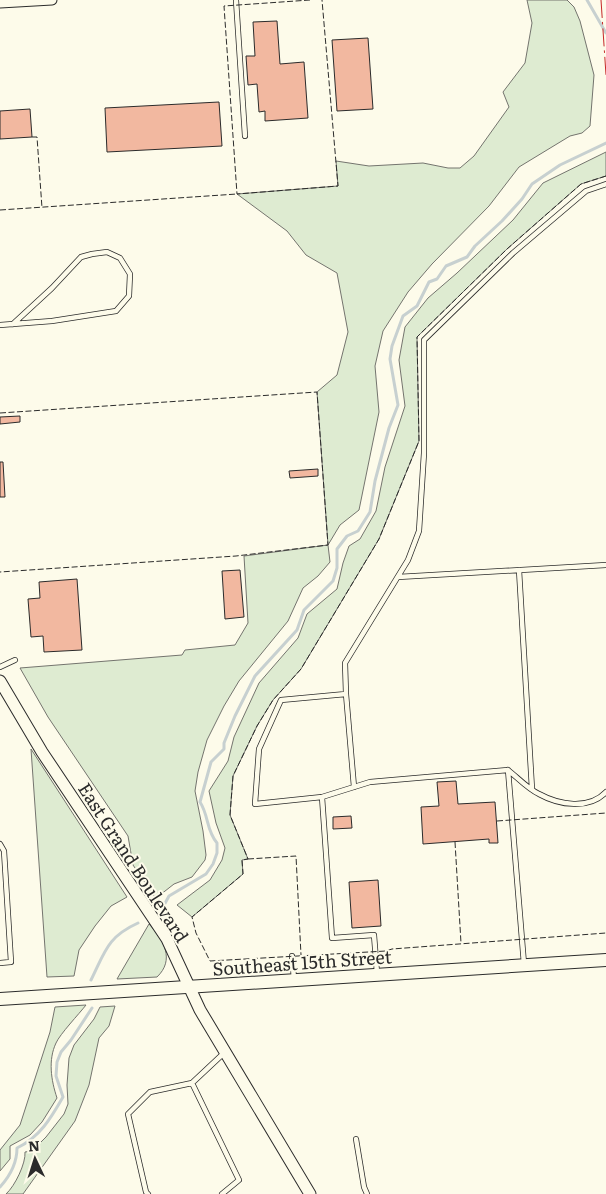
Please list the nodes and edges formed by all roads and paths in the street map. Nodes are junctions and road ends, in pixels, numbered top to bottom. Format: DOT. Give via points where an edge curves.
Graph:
graph roads {
  1 [pos="52,0"];
  2 [pos="236,0"];
  3 [pos="0,3"];
  4 [pos="245,136"];
  5 [pos="606,184"];
  6 [pos="13,324"];
  7 [pos="0,325"];
  8 [pos="606,565"];
  9 [pos="519,570"];
  10 [pos="398,577"];
  11 [pos="15,660"];
  12 [pos="0,667"];
  13 [pos="0,681"];
  14 [pos="346,694"];
  15 [pos="508,770"];
  16 [pos="354,787"];
  17 [pos="532,789"];
  18 [pos="606,792"];
  19 [pos="322,797"];
  20 [pos="0,844"];
  21 [pos="292,956"];
  22 [pos="606,960"];
  23 [pos="0,963"];
  24 [pos="524,965"];
  25 [pos="378,974"];
  26 [pos="294,980"];
  27 [pos="189,987"];
  28 [pos="0,999"];
  29 [pos="226,1052"];
  30 [pos="192,1083"];
  31 [pos="356,1139"];
  32 [pos="148,1194"];
  33 [pos="222,1194"];
  34 [pos="310,1194"];
  35 [pos="367,1194"];
  1 -- 3 [label="street"];
  2 -- 4 [label="lane"];
  5 -- 10 [label="lane" via="586,191 513,253 424,340 420,531"];
  6 -- 6 [label="lane" via="81,257 108,252 120,258 130,274 129,296 116,311"];
  6 -- 7 [label="lane"];
  8 -- 9 [label="lane"];
  9 -- 10 [label="lane"];
  9 -- 17 [label="lane"];
  10 -- 14 [label="lane" via="345,663"];
  11 -- 12 [label="lane"];
  13 -- 27 [label="street, East Grand Boulevard" via="42,752 167,939"];
  14 -- 16 [label="lane"];
  14 -- 19 [label="lane" via="281,700 259,749 256,804"];
  15 -- 16 [label="lane" via="370,782"];
  15 -- 17 [label="lane"];
  15 -- 24 [label="lane"];
  16 -- 19 [label="lane"];
  17 -- 18 [label="lane" via="562,803 586,804"];
  19 -- 25 [label="lane" via="332,938 374,935"];
  20 -- 23 [label="lane" via="4,852 11,962"];
  21 -- 26 [label="lane"];
  22 -- 24 [label="main road, Southeast 15th Street"];
  24 -- 25 [label="main road, Southeast 15th Street"];
  25 -- 26 [label="main road, Southeast 15th Street"];
  26 -- 27 [label="main road, Southeast 15th Street"];
  27 -- 28 [label="main road, Southeast 15th Street"];
  27 -- 29 [label="street, East Grand Boulevard"];
  29 -- 30 [label="lane"];
  29 -- 34 [label="street, East Grand Boulevard"];
  30 -- 32 [label="lane" via="150,1092 128,1114"];
  30 -- 33 [label="lane" via="239,1180"];
  31 -- 35 [label="lane"];
}
